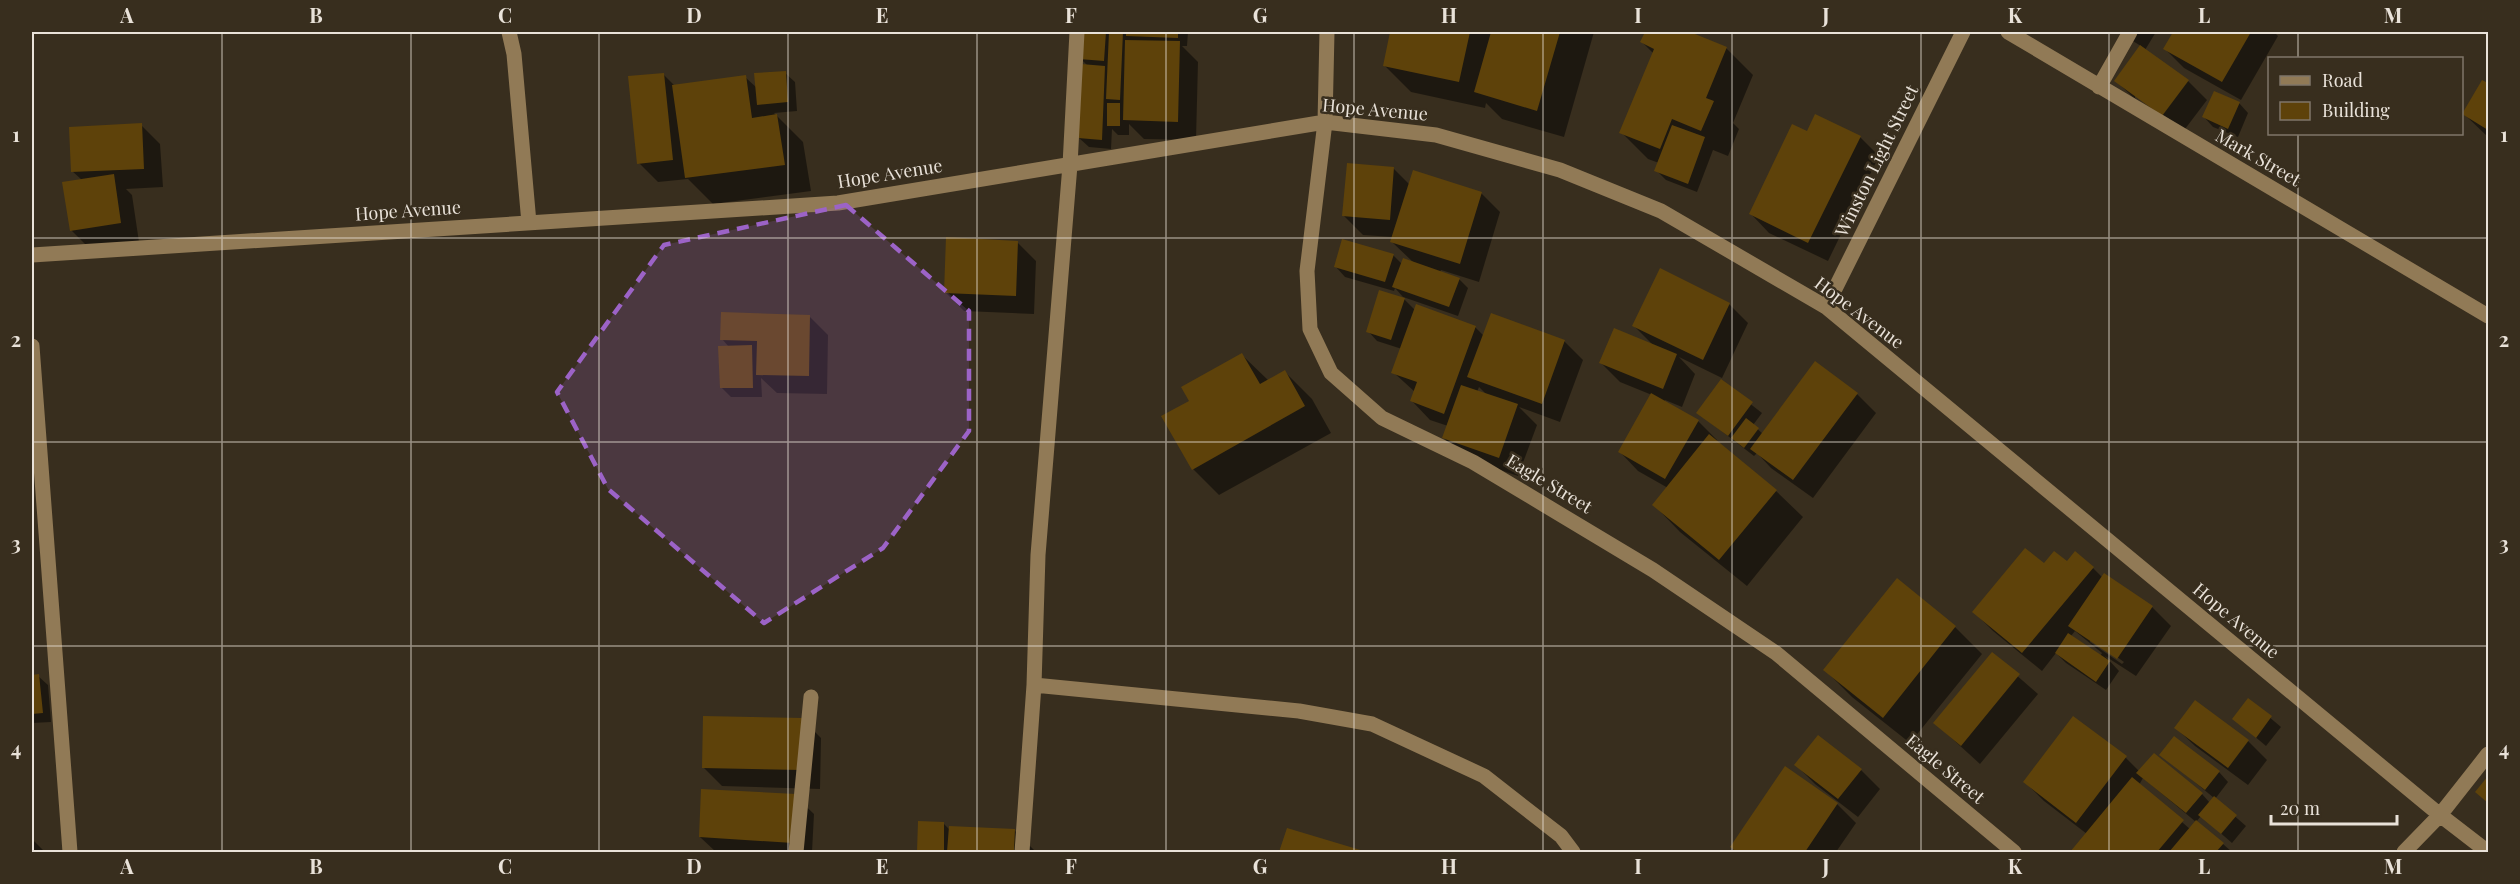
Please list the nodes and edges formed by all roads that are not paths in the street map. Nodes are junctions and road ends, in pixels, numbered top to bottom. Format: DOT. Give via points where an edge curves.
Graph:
graph roads {
  1 [pos="509,32"];
  2 [pos="1077,32"];
  3 [pos="1327,32"];
  4 [pos="1963,32"];
  5 [pos="2008,32"];
  6 [pos="2130,32"];
  7 [pos="2099,87"];
  8 [pos="1325,122"];
  9 [pos="1070,165"];
  10 [pos="529,223"];
  11 [pos="32,255"];
  12 [pos="1826,307"];
  13 [pos="2488,316"];
  14 [pos="32,346"];
  15 [pos="1034,686"];
  16 [pos="811,697"];
  17 [pos="2488,754"];
  18 [pos="2440,815"];
  19 [pos="70,852"];
  20 [pos="796,852"];
  21 [pos="1022,852"];
  22 [pos="1573,852"];
  23 [pos="2014,852"];
  24 [pos="2404,852"];
  25 [pos="2488,852"];
  1 -- 10 [label="street"];
  2 -- 9 [label="street"];
  3 -- 8 [label="street, Eagle Street"];
  4 -- 12 [label="street, Winston Light Street"];
  5 -- 7 [label="street, Mark Street"];
  6 -- 7 [label="street"];
  7 -- 13 [label="street, Mark Street"];
  8 -- 9 [label="street, Hope Avenue"];
  8 -- 12 [label="street, Hope Avenue" via="1436,135 1560,170 1661,211"];
  8 -- 23 [label="street, Eagle Street" via="1307,271 1311,329 1331,373 1382,418 1483,468 1653,570 1776,653"];
  9 -- 10 [label="street, Hope Avenue" via="838,203"];
  9 -- 15 [label="street" via="1038,555"];
  10 -- 11 [label="street, Hope Avenue"];
  12 -- 18 [label="street, Hope Avenue"];
  14 -- 19 [label="street"];
  15 -- 21 [label="street"];
  15 -- 22 [label="street" via="1299,711 1372,723 1484,776 1561,836"];
  16 -- 20 [label="street"];
  17 -- 18 [label="street"];
  18 -- 24 [label="street"];
  18 -- 25 [label="street, Hope Avenue"];
}
